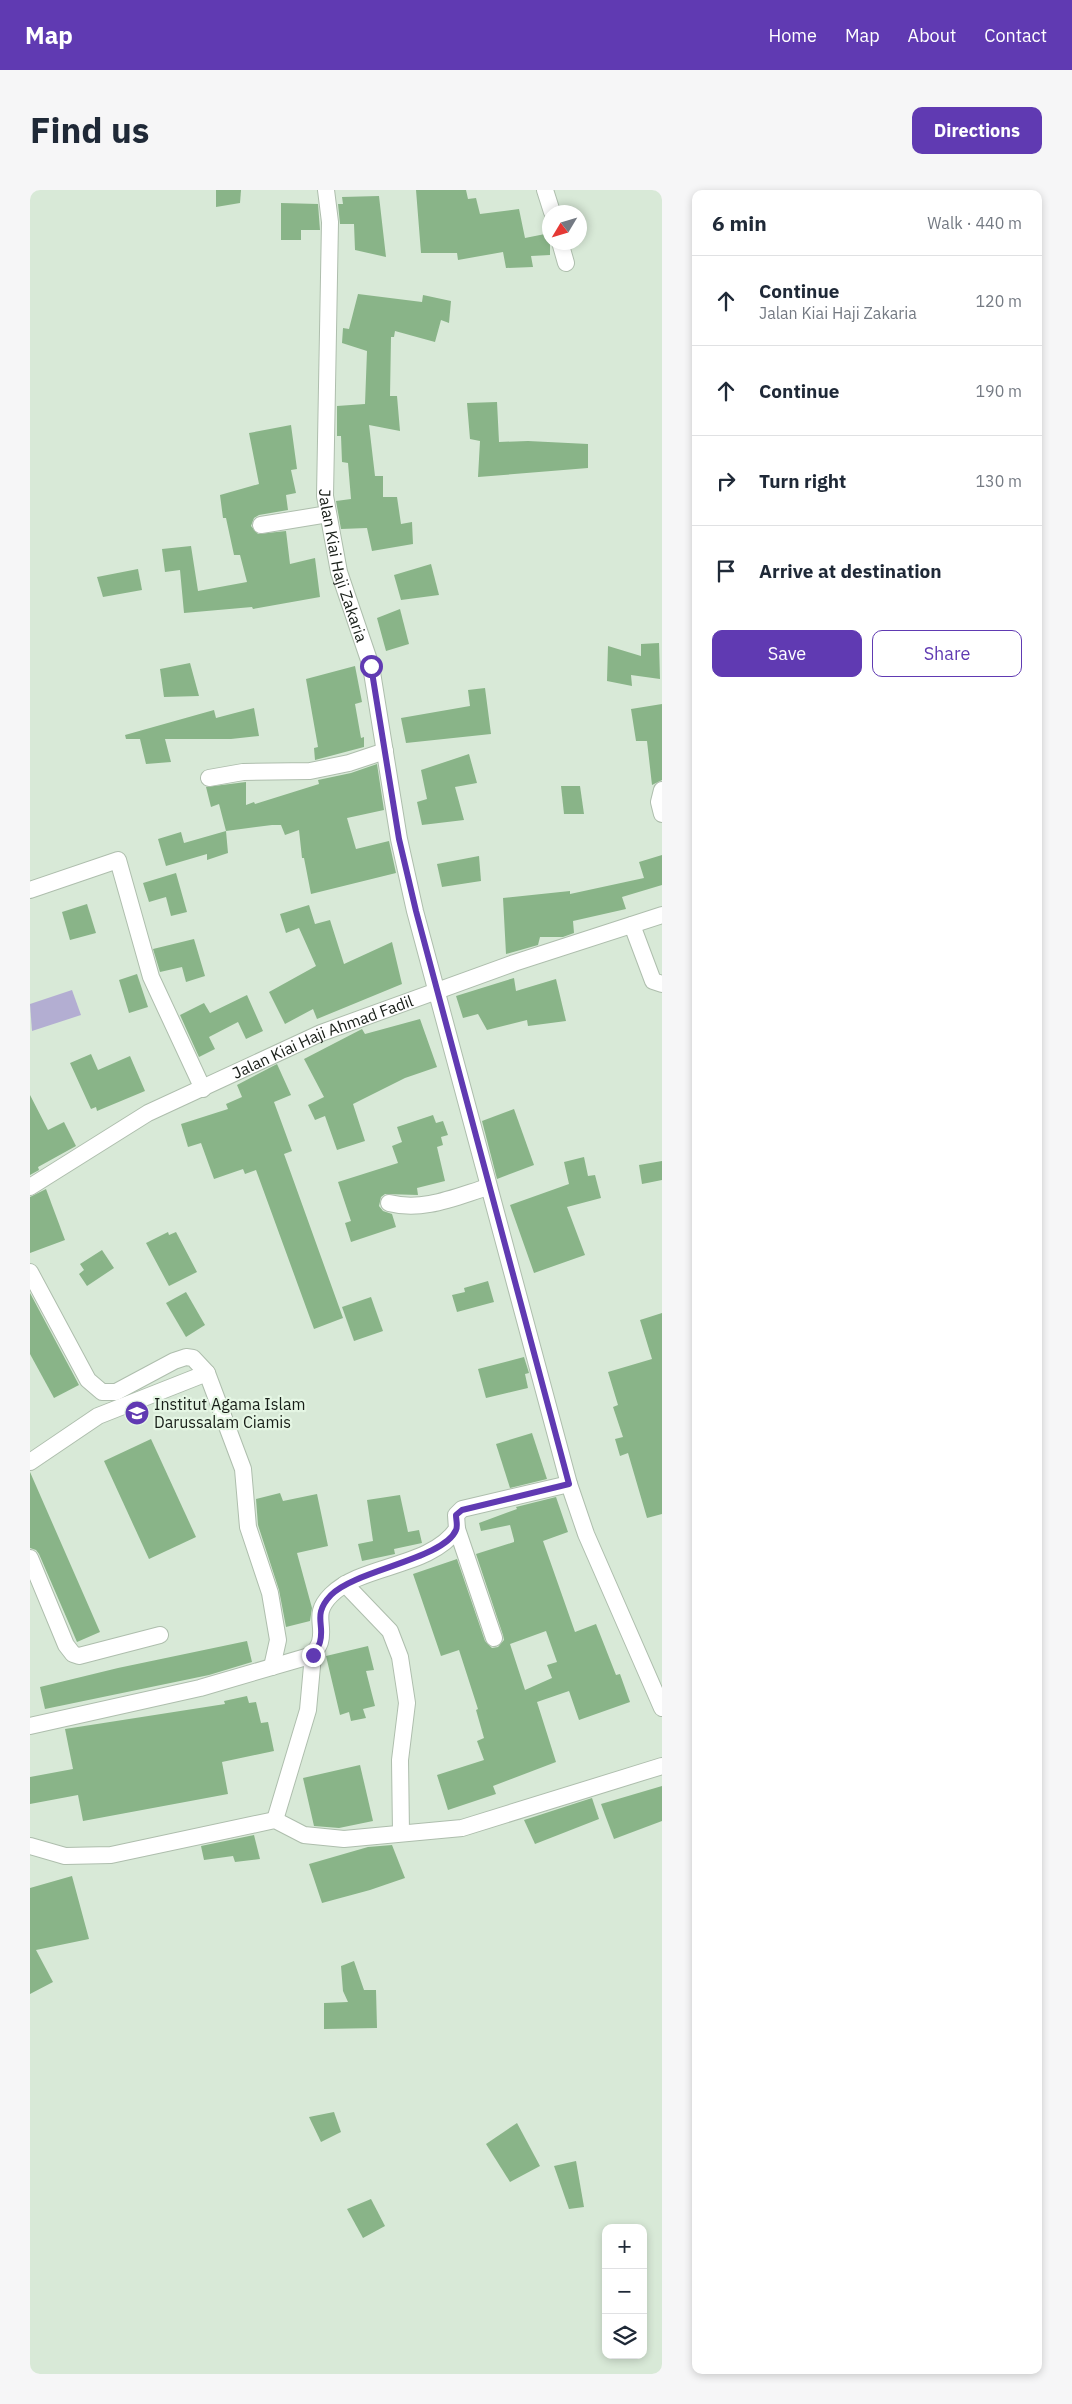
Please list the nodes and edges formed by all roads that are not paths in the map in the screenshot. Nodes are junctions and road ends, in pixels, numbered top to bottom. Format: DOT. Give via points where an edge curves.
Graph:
graph roads {
  1 [pos="326,190"];
  2 [pos="545,190"];
  3 [pos="550,205"];
  4 [pos="562,250"];
  5 [pos="566,262"];
  6 [pos="328,514"];
  7 [pos="261,525"];
  8 [pos="385,751"];
  9 [pos="209,778"];
  10 [pos="662,790"];
  11 [pos="662,814"];
  12 [pos="30,890"];
  13 [pos="662,915"];
  14 [pos="632,925"];
  15 [pos="662,984"];
  16 [pos="437,991"];
  17 [pos="203,1088"];
  18 [pos="30,1187"];
  19 [pos="488,1187"];
  20 [pos="389,1203"];
  21 [pos="30,1272"];
  22 [pos="206,1373"];
  23 [pos="30,1462"];
  24 [pos="569,1484"];
  25 [pos="457,1529"];
  26 [pos="30,1558"];
  27 [pos="349,1588"];
  28 [pos="160,1635"];
  29 [pos="494,1638"];
  30 [pos="313,1655"];
  31 [pos="272,1667"];
  32 [pos="662,1708"];
  33 [pos="30,1726"];
  34 [pos="662,1766"];
  35 [pos="275,1820"];
  36 [pos="401,1832"];
  37 [pos="30,1846"];
  1 -- 6 [label="street, Jalan Kiai Haji Zakaria" via="330,222 324,496"];
  2 -- 3 [label="street"];
  4 -- 5 [label="street"];
  6 -- 7 [label="street"];
  6 -- 8 [label="street, Jalan Kiai Haji Zakaria" via="339,572 371,666"];
  8 -- 9 [label="street" via="310,771 243,772"];
  8 -- 16 [label="street, Jalan Kiai Haji Zakaria" via="399,839"];
  10 -- 11 [label="street" via="659,802"];
  12 -- 17 [label="street" via="118,860 151,977"];
  13 -- 14 [label="street, Jalan Kiai Haji Ahmad Fadil"];
  14 -- 15 [label="street" via="653,981"];
  14 -- 16 [label="street, Jalan Kiai Haji Ahmad Fadil"];
  16 -- 17 [label="street, Jalan Kiai Haji Ahmad Fadil" via="329,1030"];
  16 -- 19 [label="street, Jalan Kiai Haji Zakaria"];
  17 -- 18 [label="street, Jalan Kiai Haji Ahmad Fadil" via="148,1114"];
  19 -- 20 [label="street" via="424,1206 403,1207"];
  19 -- 24 [label="street, Jalan Kiai Haji Zakaria"];
  21 -- 22 [label="street" via="95,1388 102,1392 116,1392 186,1357 193,1358"];
  22 -- 23 [label="street" via="98,1416"];
  22 -- 31 [label="street" via="245,1478 248,1527 270,1593 278,1640"];
  24 -- 25 [label="street" via="462,1510 456,1515"];
  24 -- 32 [label="street, Jalan Kiai Haji Zakaria" via="586,1534"];
  25 -- 27 [label="street" via="435,1549"];
  25 -- 29 [label="street"];
  26 -- 28 [label="street" via="66,1646 73,1654 79,1656"];
  27 -- 30 [label="street" via="331,1595 324,1605 318,1618 320,1641"];
  27 -- 36 [label="street" via="390,1632 400,1657 407,1703 400,1760"];
  30 -- 31 [label="street"];
  30 -- 35 [label="street" via="308,1710"];
  31 -- 33 [label="street" via="200,1688"];
  34 -- 36 [label="street" via="462,1828"];
  35 -- 36 [label="street" via="304,1835 344,1839"];
  35 -- 37 [label="street" via="111,1855 66,1856"];
}
